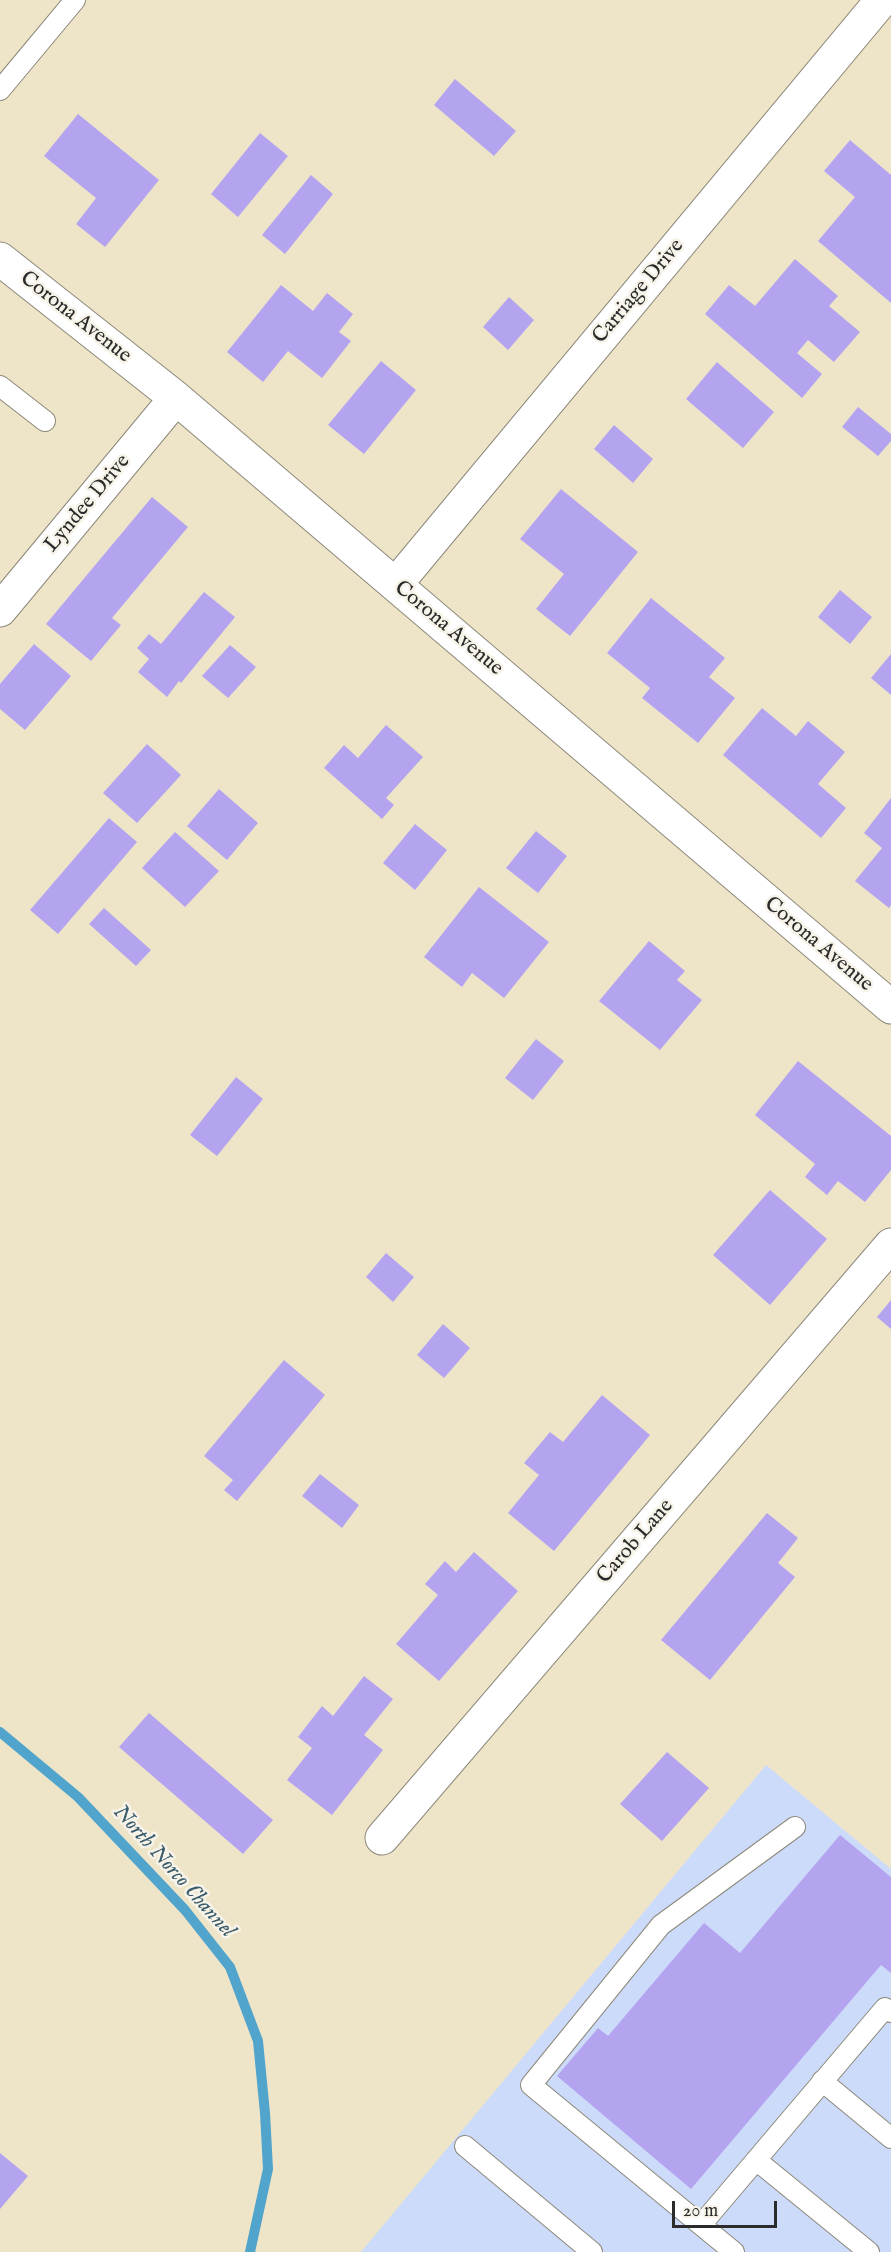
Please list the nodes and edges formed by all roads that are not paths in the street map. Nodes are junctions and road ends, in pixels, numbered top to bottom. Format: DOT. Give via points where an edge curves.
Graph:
graph roads {
  1 [pos="75,0"];
  2 [pos="882,0"];
  3 [pos="0,90"];
  4 [pos="0,259"];
  5 [pos="0,386"];
  6 [pos="176,398"];
  7 [pos="45,421"];
  8 [pos="396,584"];
  9 [pos="0,610"];
  10 [pos="891,1007"];
  11 [pos="891,1245"];
  12 [pos="795,1827"];
  13 [pos="382,1838"];
  14 [pos="891,2012"];
  15 [pos="822,2081"];
  16 [pos="891,2138"];
  17 [pos="465,2146"];
  18 [pos="756,2160"];
  19 [pos="701,2225"];
  20 [pos="592,2252"];
  21 [pos="734,2252"];
  22 [pos="869,2252"];
  1 -- 3 [label="lane"];
  2 -- 8 [label="street, Carriage Drive"];
  4 -- 6 [label="street, Corona Avenue"];
  5 -- 7 [label="lane"];
  6 -- 8 [label="street, Corona Avenue"];
  6 -- 9 [label="street, Lyndee Drive"];
  8 -- 10 [label="street, Corona Avenue"];
  11 -- 13 [label="street, Carob Lane"];
  12 -- 19 [label="lane" via="661,1925 531,2085"];
  14 -- 15 [label="lane" via="885,2008"];
  15 -- 16 [label="lane"];
  15 -- 18 [label="lane"];
  17 -- 20 [label="lane"];
  18 -- 19 [label="lane"];
  18 -- 22 [label="lane"];
  19 -- 21 [label="lane"];
}
